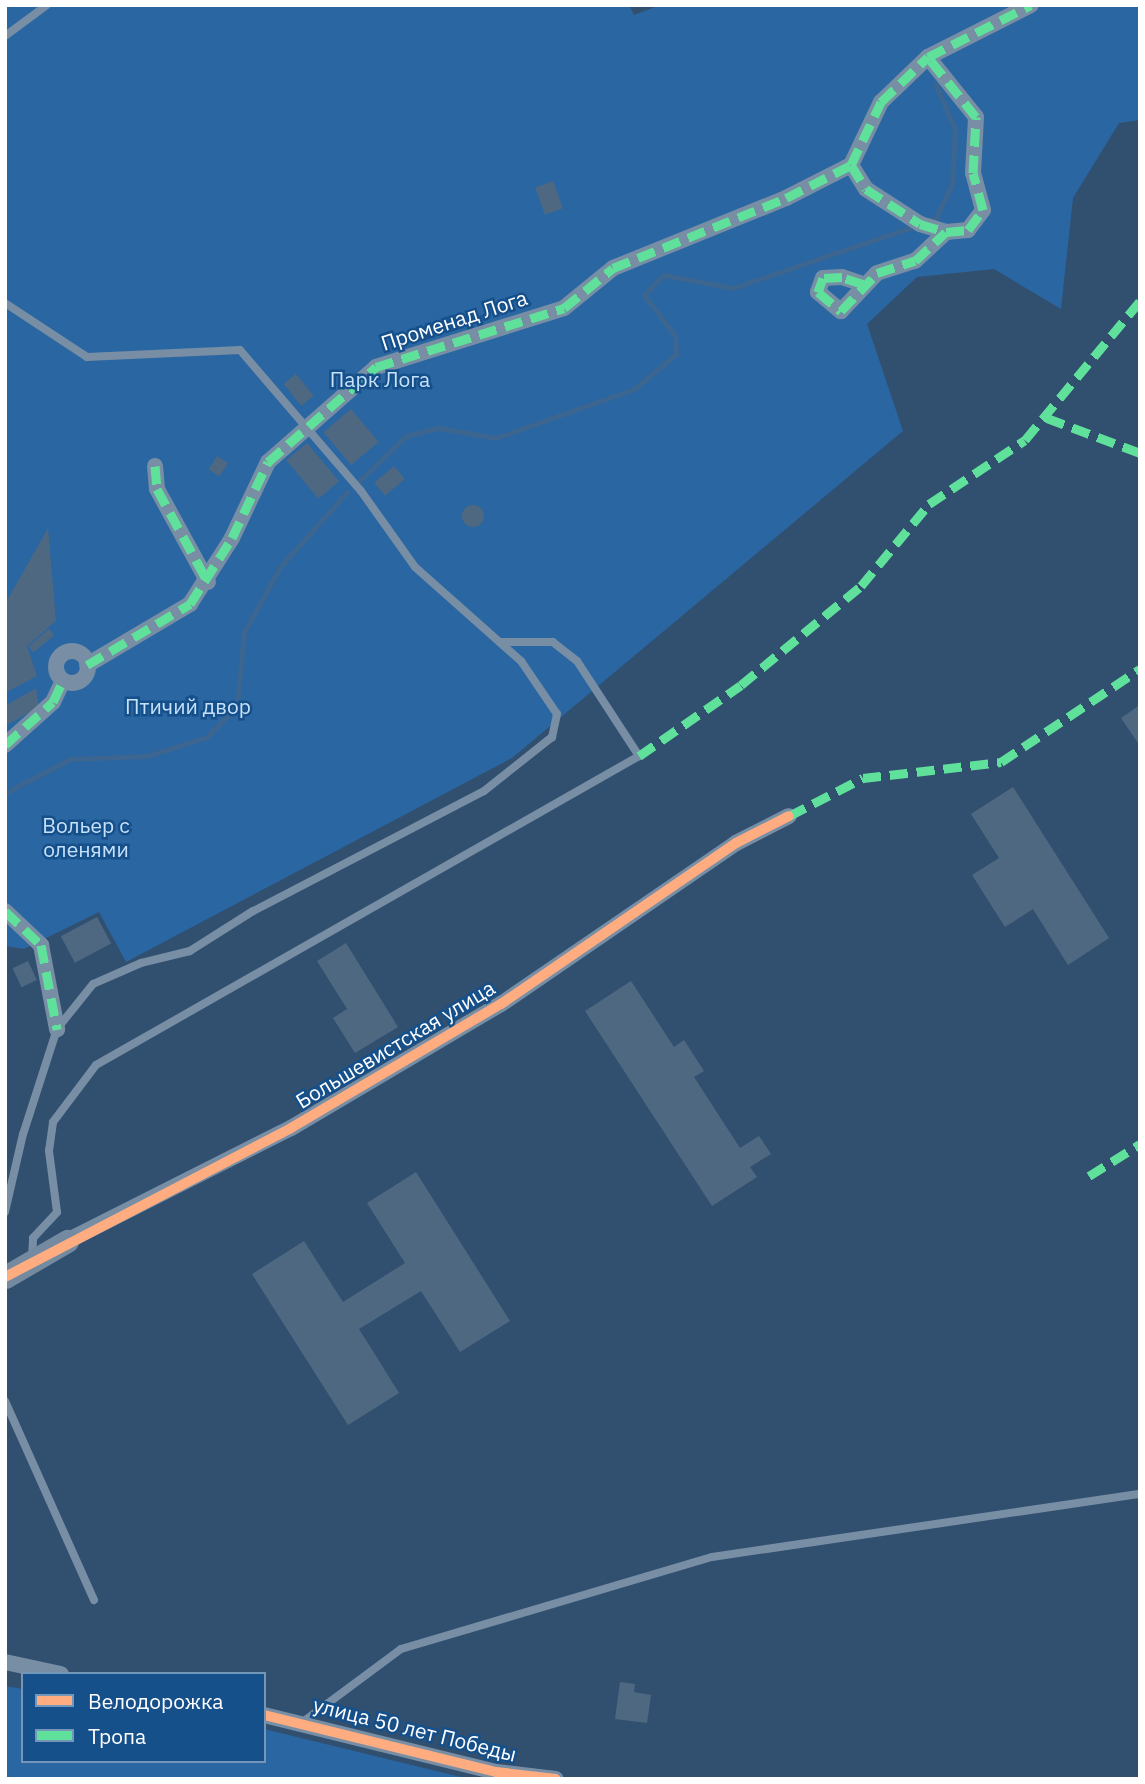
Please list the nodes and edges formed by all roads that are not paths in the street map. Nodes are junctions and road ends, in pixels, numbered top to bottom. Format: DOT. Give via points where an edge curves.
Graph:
graph roads {
  1 [pos="47,5"];
  2 [pos="1031,5"];
  3 [pos="5,36"];
  4 [pos="928,57"];
  5 [pos="850,165"];
  6 [pos="946,232"];
  7 [pos="863,284"];
  8 [pos="5,303"];
  9 [pos="302,428"];
  10 [pos="155,466"];
  11 [pos="208,582"];
  12 [pos="500,642"];
  13 [pos="87,666"];
  14 [pos="63,681"];
  15 [pos="5,745"];
  16 [pos="789,816"];
  17 [pos="5,911"];
  18 [pos="57,1029"];
  19 [pos="5,1212"];
  20 [pos="67,1241"];
  21 [pos="32,1262"];
  22 [pos="6,1271"];
  23 [pos="5,1401"];
  24 [pos="1140,1494"];
  25 [pos="94,1600"];
  26 [pos="5,1662"];
  27 [pos="52,1672"];
  28 [pos="266,1715"];
  29 [pos="304,1721"];
  30 [pos="496,1772"];
  31 [pos="513,1779"];
  32 [pos="556,1779"];
  1 -- 3 [label="lane"];
  2 -- 4 [label="street"];
  4 -- 5 [label="street" via="881,102"];
  4 -- 6 [label="street" via="976,117 974,173 983,210 968,230"];
  5 -- 6 [label="street" via="866,189 920,224"];
  5 -- 9 [label="street, Променад Лога" via="786,198 613,268 564,308 376,367"];
  6 -- 7 [label="street" via="915,261 877,272"];
  8 -- 9 [label="lane" via="87,357 240,351"];
  9 -- 11 [label="street, Променад Лога" via="268,461"];
  9 -- 12 [label="lane" via="361,491 425,579"];
  10 -- 11 [label="street" via="157,489"];
  11 -- 13 [label="street, Променад Лога" via="190,604"];
  12 -- 18 [label="lane" via="522,661 557,715 552,737 484,791 253,911 190,951 141,963 93,984"];
  12 -- 21 [label="lane" via="553,642 577,661 639,756 96,1065 52,1122 51,1178 57,1212 33,1238"];
  13 -- 14 [label="street" via="79,681"];
  13 -- 14 [label="street" via="77,652 63,654 56,667"];
  14 -- 15 [label="street" via="53,702"];
  16 -- 20 [label="street, Большевистская улица" via="736,843 454,1032 291,1128"];
  17 -- 18 [label="street" via="41,945"];
  18 -- 19 [label="lane" via="23,1134"];
  20 -- 21 [label="street, Большевистская улица"];
  21 -- 22 [label="street, Большевистская улица"];
  23 -- 25 [label="lane"];
  24 -- 29 [label="lane" via="712,1558 401,1649"];
  26 -- 27 [label="street"];
  28 -- 29 [label="street, улица 50 лет Победы"];
  29 -- 30 [label="street, улица 50 лет Победы"];
  30 -- 31 [label="lane"];
  30 -- 32 [label="street, улица 50 лет Победы"];
}
